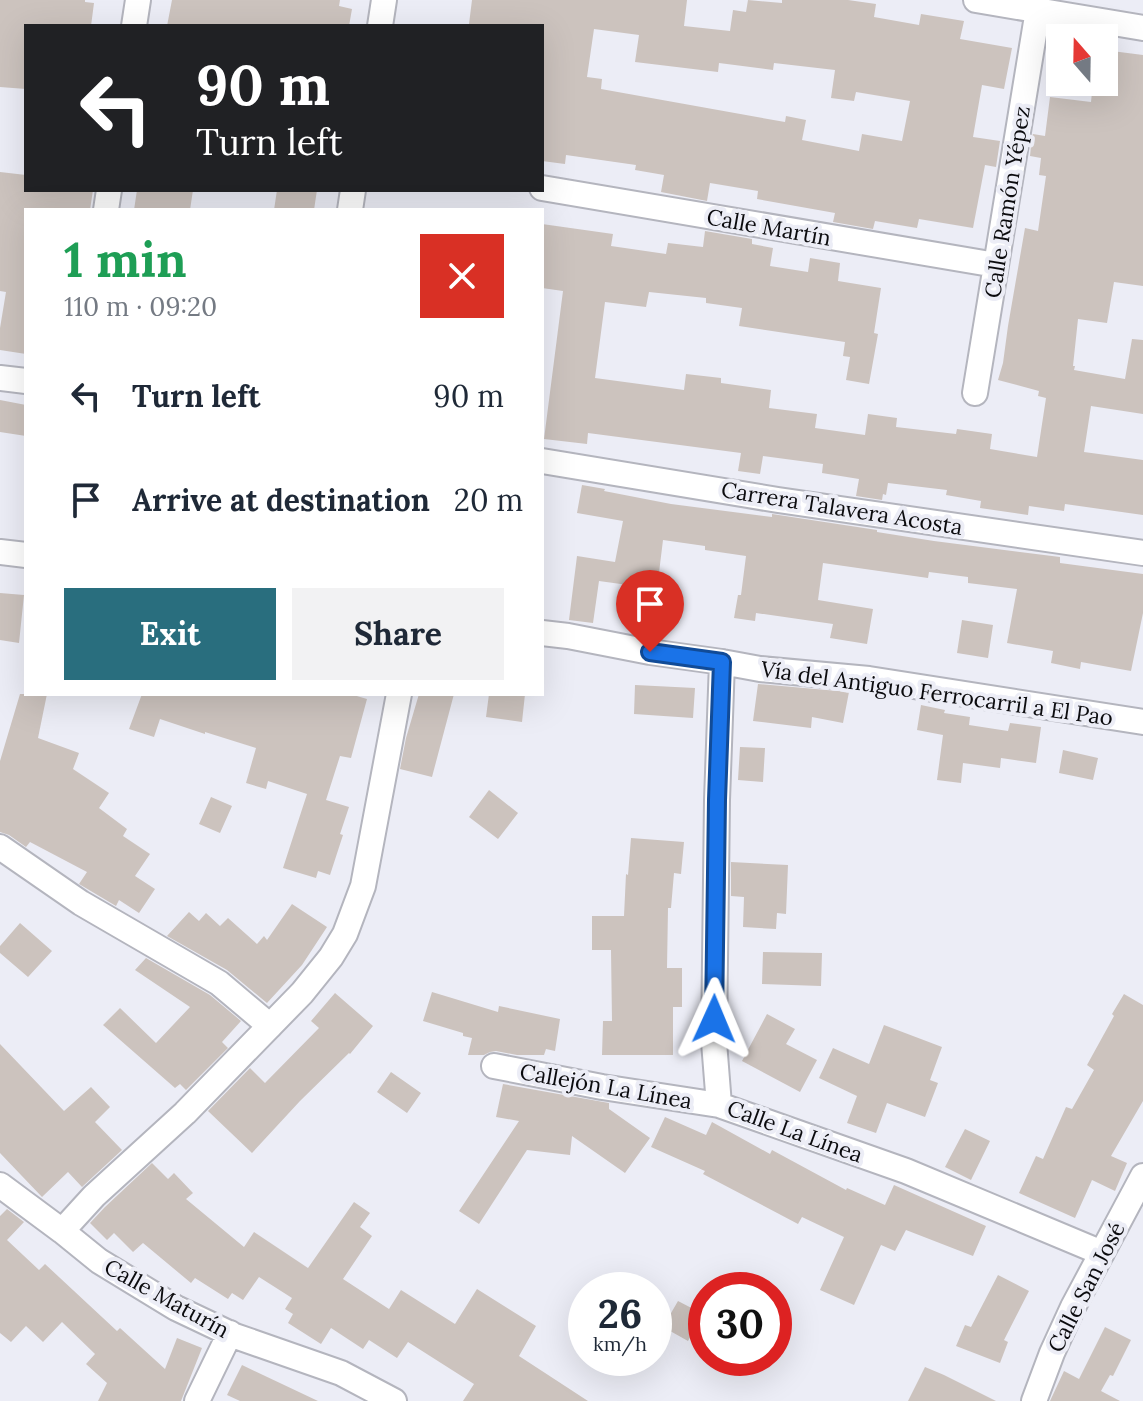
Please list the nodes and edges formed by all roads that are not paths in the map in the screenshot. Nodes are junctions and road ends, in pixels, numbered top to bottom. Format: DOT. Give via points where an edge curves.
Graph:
graph roads {
  1 [pos="138,0"];
  2 [pos="384,0"];
  3 [pos="976,0"];
  4 [pos="1038,10"];
  5 [pos="134,24"];
  6 [pos="380,24"];
  7 [pos="1143,28"];
  8 [pos="544,188"];
  9 [pos="996,265"];
  10 [pos="0,378"];
  11 [pos="24,381"];
  12 [pos="975,393"];
  13 [pos="544,461"];
  14 [pos="0,552"];
  15 [pos="1143,553"];
  16 [pos="24,555"];
  17 [pos="544,633"];
  18 [pos="722,662"];
  19 [pos="399,696"];
  20 [pos="1143,722"];
  21 [pos="0,847"];
  22 [pos="270,1026"];
  23 [pos="494,1066"];
  24 [pos="719,1105"];
  25 [pos="1143,1176"];
  26 [pos="0,1185"];
  27 [pos="62,1231"];
  28 [pos="1102,1253"];
  29 [pos="230,1333"];
  30 [pos="197,1401"];
  31 [pos="394,1401"];
  32 [pos="1034,1401"];
  1 -- 5 [label="street"];
  2 -- 6 [label="street"];
  3 -- 4 [label="street"];
  4 -- 7 [label="street"];
  4 -- 9 [label="street, Calle Ramón Yépez"];
  8 -- 9 [label="street, Calle Martín"];
  9 -- 12 [label="street, Calle Ramón Yépez"];
  10 -- 11 [label="street"];
  13 -- 15 [label="street, Carrera Talavera Acosta"];
  14 -- 16 [label="street"];
  17 -- 18 [label="street, Vía del Antiguo Ferrocarril a El Pao"];
  18 -- 20 [label="street, Vía del Antiguo Ferrocarril a El Pao"];
  18 -- 24 [label="street, Calle La Línea" via="714,1042"];
  19 -- 22 [label="street" via="354,913 331,957"];
  21 -- 22 [label="street" via="81,903 219,983"];
  22 -- 27 [label="street"];
  23 -- 24 [label="street, Callejón La Línea"];
  24 -- 28 [label="street, Calle La Línea" via="906,1171"];
  25 -- 28 [label="street, Calle San José"];
  26 -- 27 [label="street, Calle Maturín"];
  27 -- 29 [label="street, Calle Maturín" via="122,1277"];
  28 -- 32 [label="street, Calle San José"];
  29 -- 30 [label="street"];
  29 -- 31 [label="street, Calle Maturín" via="341,1373"];
}
